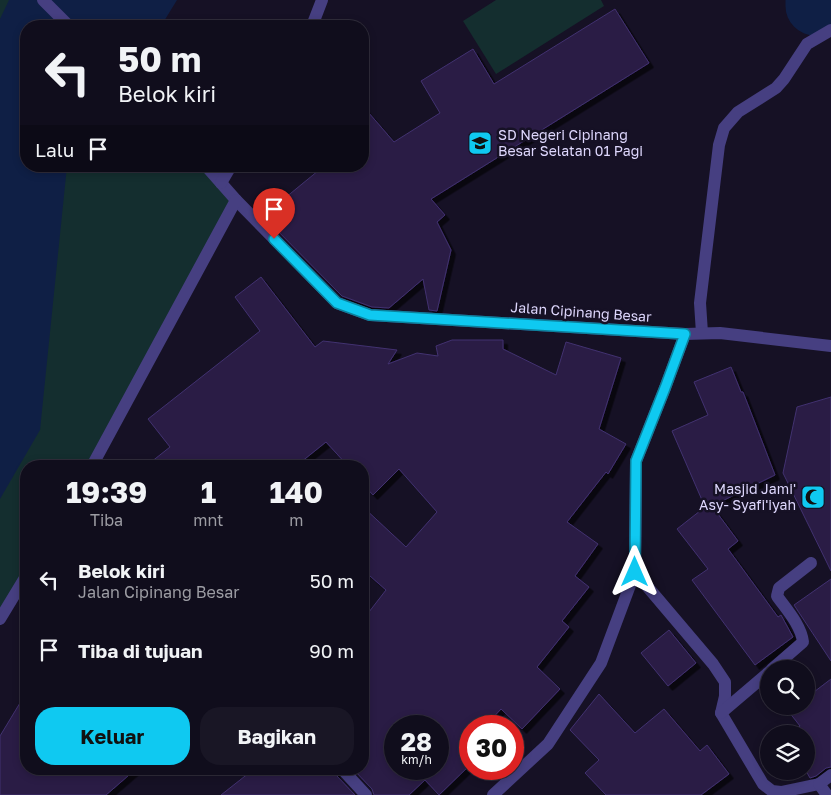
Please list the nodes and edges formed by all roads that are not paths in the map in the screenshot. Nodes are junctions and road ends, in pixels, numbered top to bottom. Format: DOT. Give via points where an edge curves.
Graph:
graph roads {
  1 [pos="43,0"];
  2 [pos="322,0"];
  3 [pos="63,20"];
  4 [pos="314,20"];
  5 [pos="831,30"];
  6 [pos="212,172"];
  7 [pos="228,172"];
  8 [pos="222,183"];
  9 [pos="236,200"];
  10 [pos="702,332"];
  11 [pos="685,334"];
  12 [pos="831,346"];
  13 [pos="95,460"];
  14 [pos="811,563"];
  15 [pos="635,572"];
  16 [pos="20,586"];
  17 [pos="0,620"];
  18 [pos="782,660"];
  19 [pos="760,680"];
  20 [pos="721,714"];
  21 [pos="348,775"];
  22 [pos="831,775"];
  23 [pos="819,784"];
  24 [pos="366,795"];
  25 [pos="493,795"];
  26 [pos="827,795"];
  1 -- 3 [label="street"];
  2 -- 4 [label="street"];
  5 -- 10 [label="street" via="807,44 776,88 738,112 724,128 719,144 700,303"];
  6 -- 8 [label="street, Jalan Cipinang Besar"];
  7 -- 8 [label="street"];
  8 -- 9 [label="street, Jalan Cipinang Besar"];
  9 -- 11 [label="street, Jalan Cipinang Besar" via="337,303 370,315"];
  9 -- 13 [label="street"];
  10 -- 11 [label="street, Jalan Cipinang Besar"];
  10 -- 12 [label="street, Jalan Cipinang Besar"];
  11 -- 15 [label="street" via="636,461"];
  14 -- 18 [label="street" via="780,588 777,596 799,629 803,642"];
  15 -- 20 [label="street" via="725,682 726,696"];
  15 -- 25 [label="street" via="600,663 590,679 548,744"];
  16 -- 17 [label="street"];
  19 -- 20 [label="street"];
  20 -- 23 [label="street" via="763,784 772,791"];
  21 -- 24 [label="street"];
  22 -- 23 [label="street"];
  23 -- 26 [label="street"];
}
